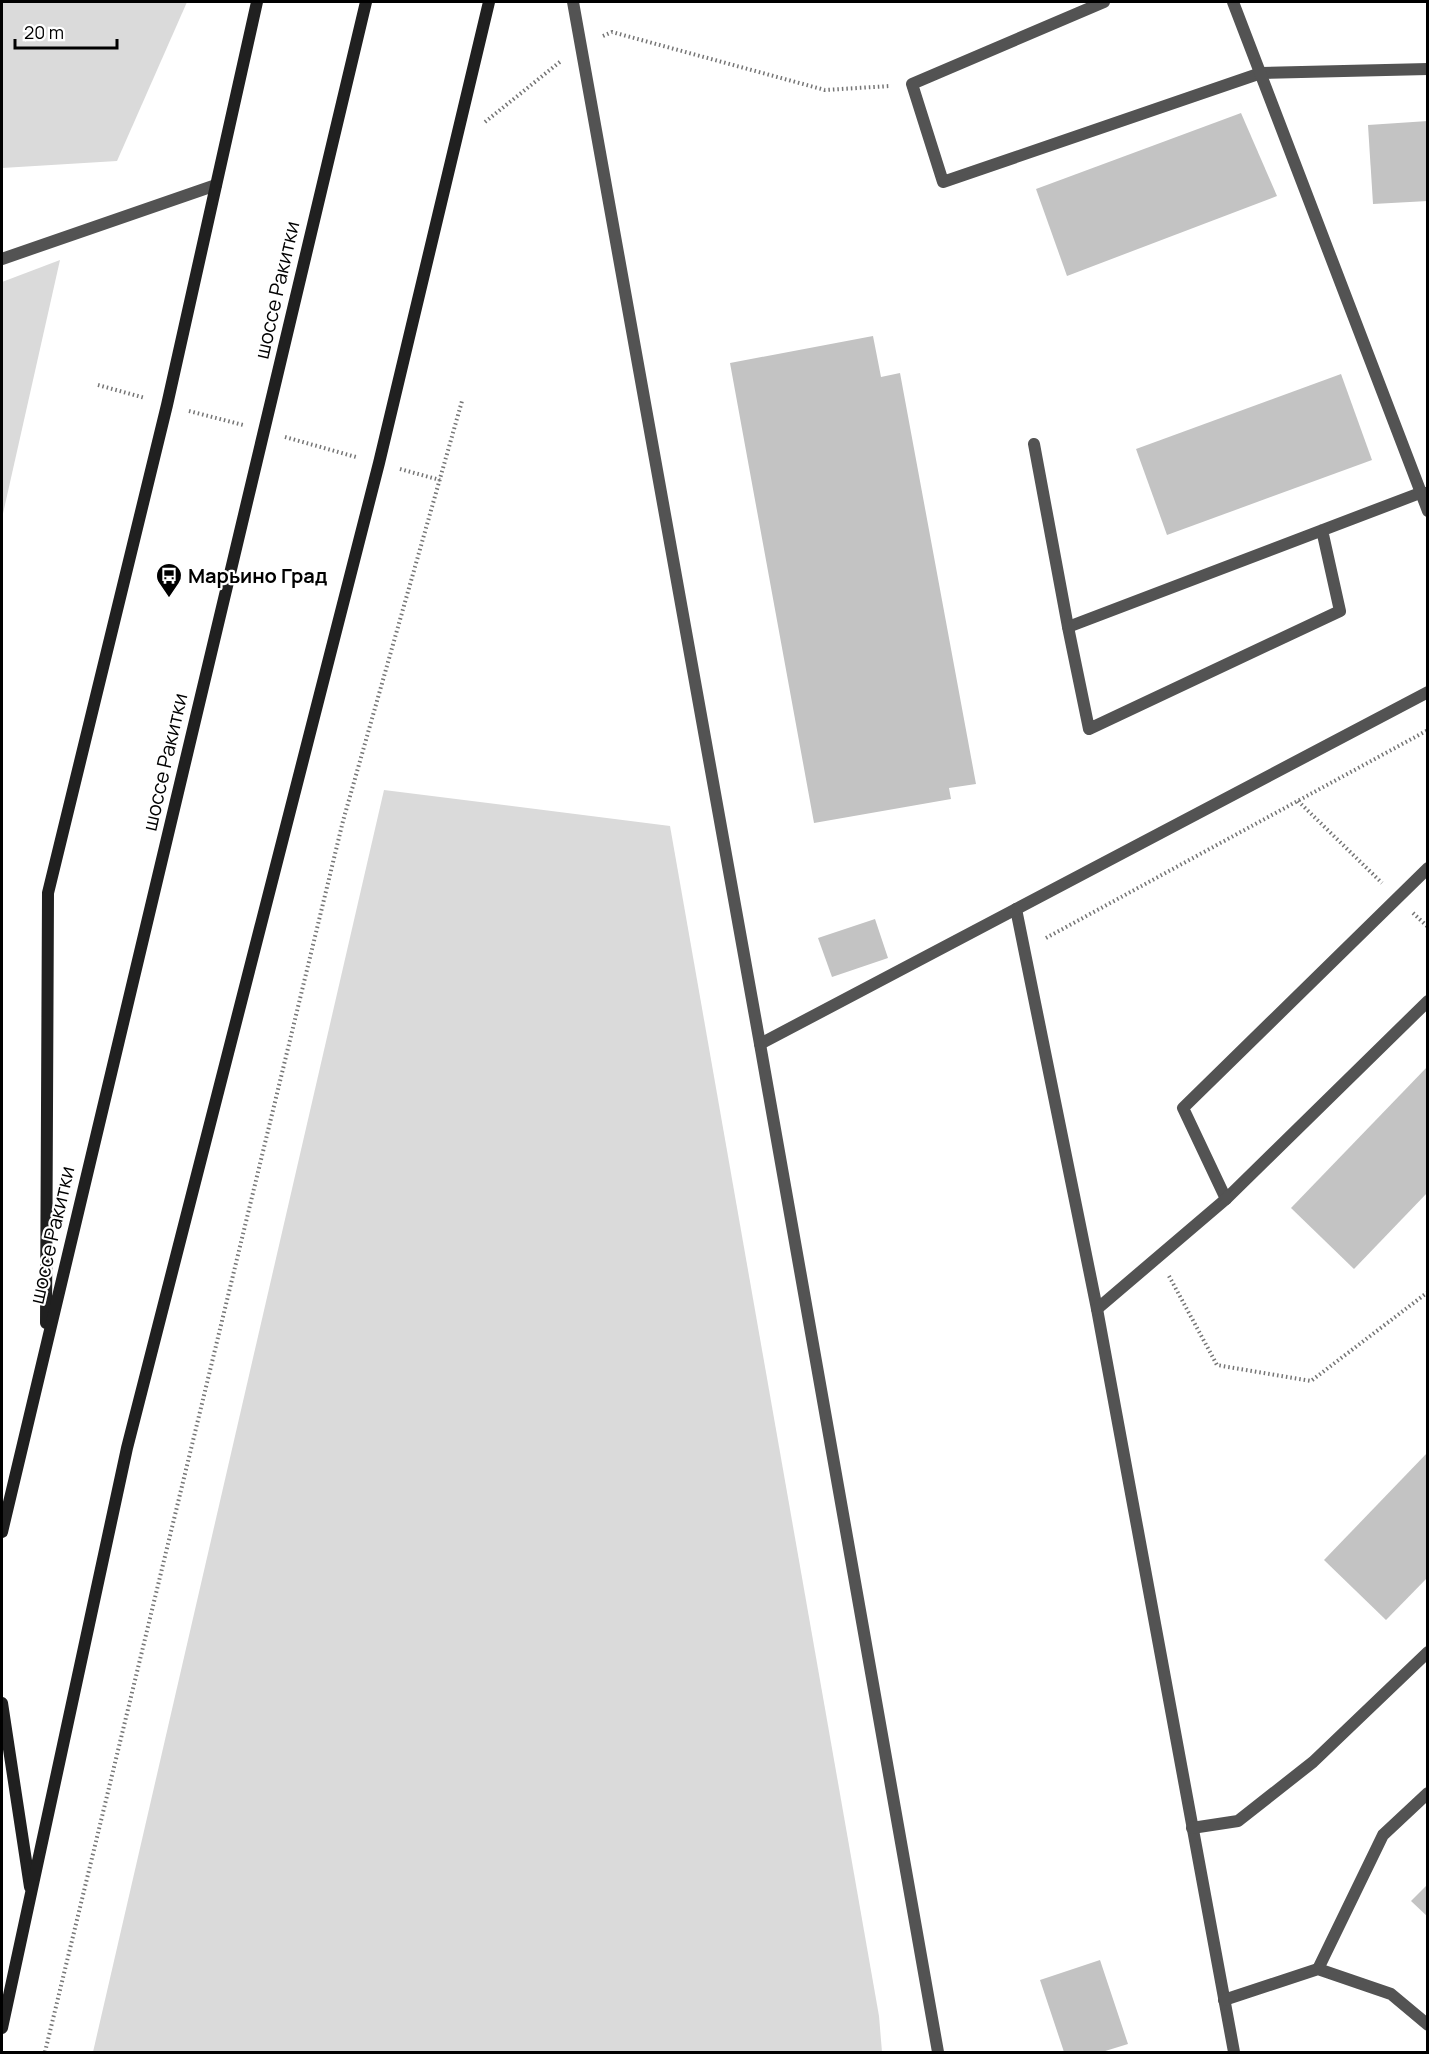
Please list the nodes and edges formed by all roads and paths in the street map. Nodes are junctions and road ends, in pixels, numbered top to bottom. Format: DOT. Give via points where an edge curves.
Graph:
graph roads {
  1 [pos="257,2"];
  2 [pos="366,2"];
  3 [pos="489,2"];
  4 [pos="573,2"];
  5 [pos="1104,2"];
  6 [pos="1233,2"];
  7 [pos="1428,69"];
  8 [pos="1261,73"];
  9 [pos="216,185"];
  10 [pos="2,259"];
  11 [pos="462,401"];
  12 [pos="1034,444"];
  13 [pos="1424,493"];
  14 [pos="1428,511"];
  15 [pos="1322,530"];
  16 [pos="1068,627"];
  17 [pos="1428,692"];
  18 [pos="1428,730"];
  19 [pos="1298,801"];
  20 [pos="1428,868"];
  21 [pos="1397,898"];
  22 [pos="1017,909"];
  23 [pos="1428,927"];
  24 [pos="1025,950"];
  25 [pos="1428,1001"];
  26 [pos="760,1044"];
  27 [pos="1226,1199"];
  28 [pos="1158,1257"];
  29 [pos="1428,1292"];
  30 [pos="1097,1309"];
  31 [pos="46,1344"];
  32 [pos="2,1532"];
  33 [pos="1428,1652"];
  34 [pos="2,1703"];
  35 [pos="1428,1793"];
  36 [pos="1192,1828"];
  37 [pos="31,1895"];
  38 [pos="1318,1969"];
  39 [pos="1224,2000"];
  40 [pos="1428,2025"];
  41 [pos="2,2028"];
  42 [pos="45,2052"];
  43 [pos="938,2052"];
  44 [pos="1234,2052"];
  1 -- 9 [label="street"];
  2 -- 31 [label="street, шоссе Ракитки"];
  3 -- 37 [label="street" via="379,463 127,1448"];
  4 -- 26 [label="street"];
  5 -- 8 [label="street" via="912,84 943,182"];
  6 -- 8 [label="street"];
  7 -- 8 [label="street"];
  8 -- 13 [label="street"];
  9 -- 10 [label="street"];
  9 -- 31 [label="street" via="167,405 48,893"];
  11 -- 42 [label="path" via="343,821"];
  12 -- 16 [label="street"];
  13 -- 14 [label="street"];
  13 -- 15 [label="street"];
  15 -- 16 [label="street"];
  15 -- 16 [label="street" via="1340,611 1089,729"];
  17 -- 22 [label="street"];
  18 -- 19 [label="path"];
  19 -- 21 [label="path"];
  19 -- 24 [label="path"];
  20 -- 21 [label="street"];
  21 -- 23 [label="path"];
  21 -- 27 [label="street" via="1183,1108"];
  22 -- 24 [label="street"];
  22 -- 26 [label="street"];
  24 -- 30 [label="street"];
  25 -- 27 [label="street"];
  26 -- 43 [label="street"];
  27 -- 28 [label="street"];
  28 -- 29 [label="path" via="1217,1365 1311,1381"];
  28 -- 30 [label="street"];
  30 -- 36 [label="street"];
  31 -- 32 [label="street, шоссе Ракитки"];
  33 -- 36 [label="street" via="1313,1762 1239,1821"];
  34 -- 37 [label="street"];
  35 -- 38 [label="street" via="1383,1835"];
  36 -- 39 [label="street"];
  37 -- 41 [label="street"];
  38 -- 39 [label="street"];
  38 -- 40 [label="street" via="1391,1994"];
  39 -- 44 [label="street"];
}
